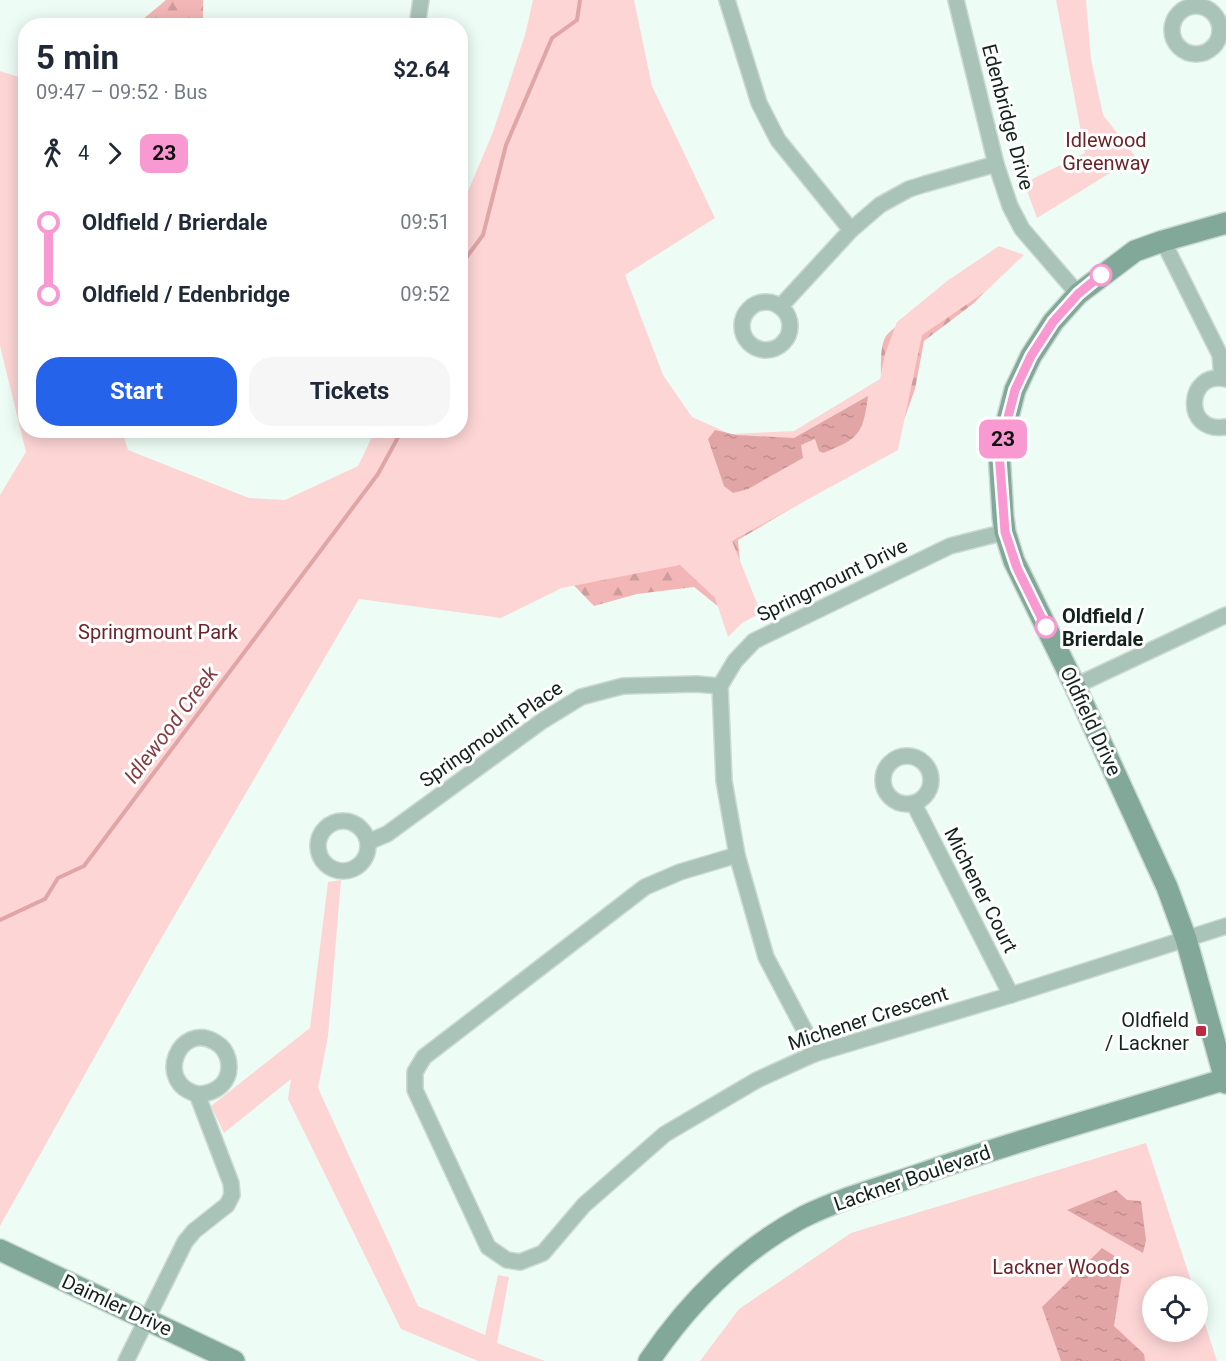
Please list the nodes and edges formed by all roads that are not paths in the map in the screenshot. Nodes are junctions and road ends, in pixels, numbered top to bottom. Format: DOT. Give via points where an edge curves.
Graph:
graph roads {
  1 [pos="422,0"];
  2 [pos="727,0"];
  3 [pos="956,0"];
  4 [pos="419,18"];
  5 [pos="996,165"];
  6 [pos="1226,223"];
  7 [pos="851,230"];
  8 [pos="1163,241"];
  9 [pos="1078,294"];
  10 [pos="780,307"];
  11 [pos="1224,378"];
  12 [pos="1226,427"];
  13 [pos="1005,532"];
  14 [pos="1226,615"];
  15 [pos="720,686"];
  16 [pos="1075,686"];
  17 [pos="914,804"];
  18 [pos="368,842"];
  19 [pos="736,855"];
  20 [pos="1226,926"];
  21 [pos="1185,939"];
  22 [pos="1011,995"];
  23 [pos="814,1054"];
  24 [pos="1226,1080"];
  25 [pos="197,1094"];
  26 [pos="0,1250"];
  27 [pos="147,1320"];
  28 [pos="126,1361"];
  29 [pos="234,1361"];
  30 [pos="649,1361"];
  1 -- 4 [label="street"];
  2 -- 7 [label="street" via="759,103 778,140"];
  3 -- 5 [label="street, Edenbridge Drive"];
  5 -- 7 [label="street" via="909,189 880,205"];
  5 -- 9 [label="street, Edenbridge Drive" via="1022,229"];
  6 -- 8 [label="street, Oldfield Drive"];
  7 -- 10 [label="street"];
  8 -- 9 [label="street, Oldfield Drive" via="1135,251"];
  8 -- 11 [label="street" via="1220,355"];
  9 -- 13 [label="street, Oldfield Drive" via="1053,322 1015,390 999,452"];
  11 -- 12 [label="street" via="1199,387 1194,406 1207,425"];
  13 -- 15 [label="street, Springmount Drive" via="950,546 754,641 735,661"];
  13 -- 16 [label="street, Oldfield Drive" via="1017,568"];
  14 -- 16 [label="street"];
  15 -- 18 [label="street, Springmount Place" via="623,686 581,697 387,834"];
  15 -- 19 [label="street" via="724,781"];
  16 -- 21 [label="street, Oldfield Drive" via="1167,887"];
  17 -- 22 [label="street, Michener Court"];
  19 -- 23 [label="street" via="766,957"];
  19 -- 23 [label="street, Michener Crescent" via="645,887 424,1058 415,1072 415,1090 488,1247 507,1260 520,1262 543,1252 584,1205 665,1134 757,1080"];
  20 -- 21 [label="street, Michener Crescent"];
  21 -- 22 [label="street, Michener Crescent"];
  21 -- 24 [label="street, Oldfield Drive"];
  22 -- 23 [label="street, Michener Crescent"];
  24 -- 30 [label="street, Lackner Boulevard" via="954,1162 804,1217 757,1246 704,1292 673,1326"];
  25 -- 27 [label="street" via="232,1195 227,1205 185,1242"];
  26 -- 27 [label="street, Daimler Drive"];
  27 -- 28 [label="street"];
  27 -- 29 [label="street, Daimler Drive"];
}
